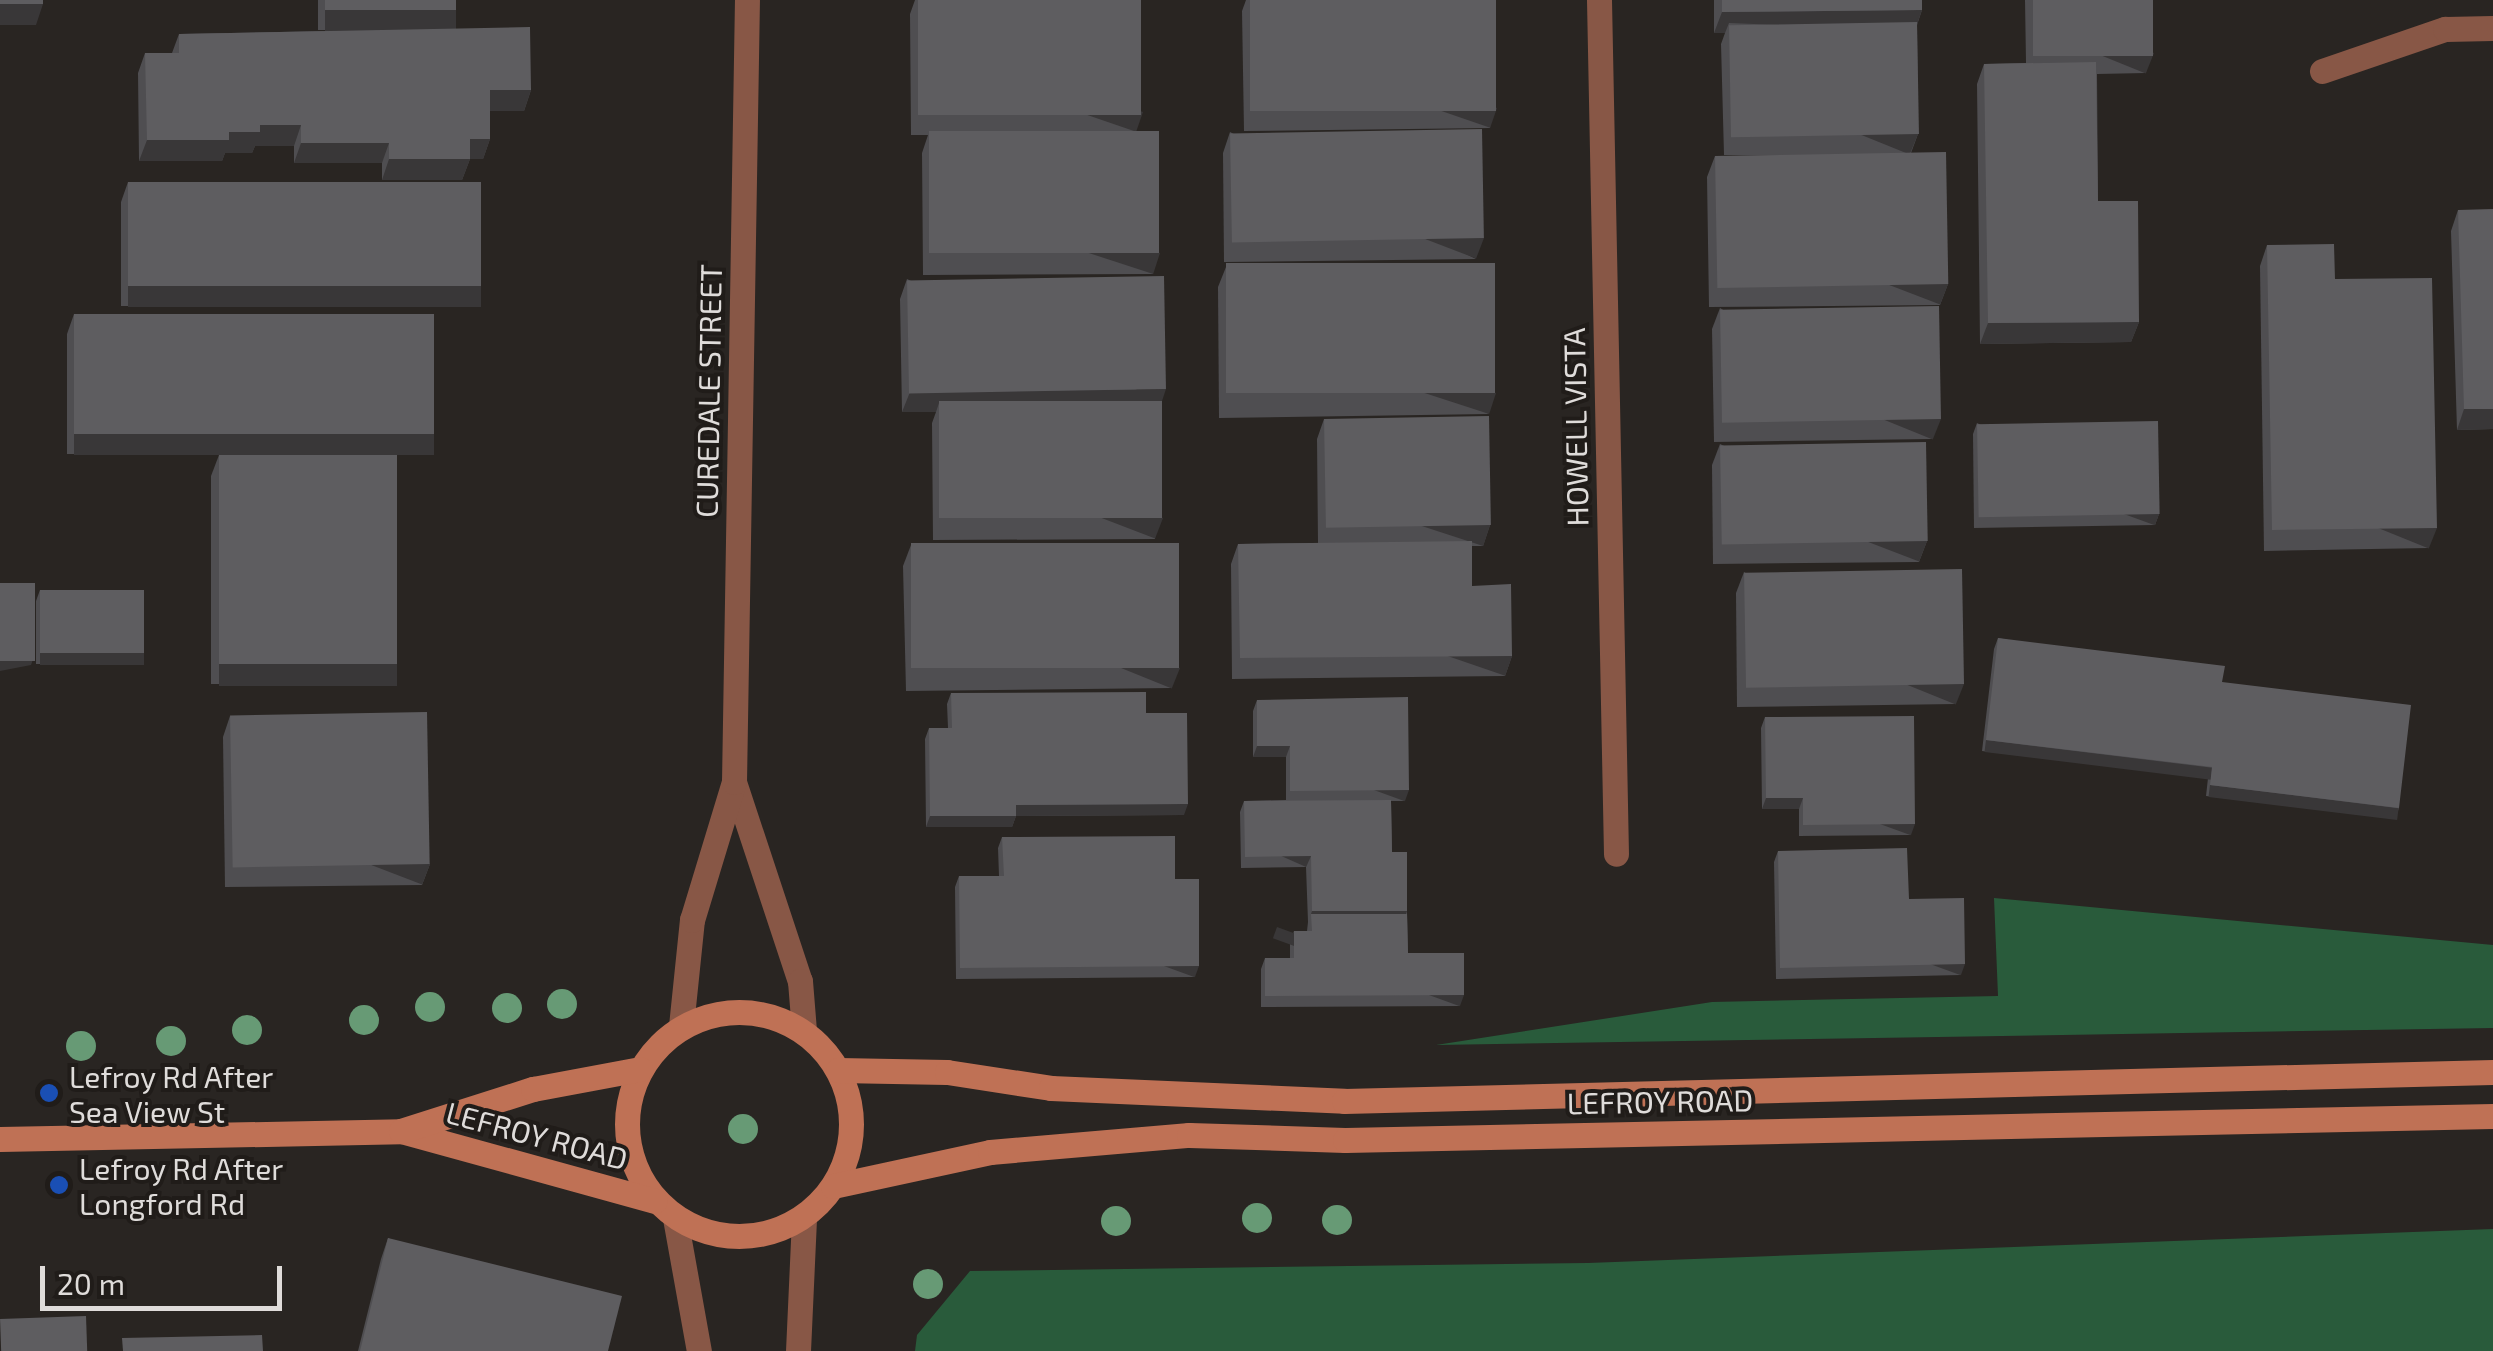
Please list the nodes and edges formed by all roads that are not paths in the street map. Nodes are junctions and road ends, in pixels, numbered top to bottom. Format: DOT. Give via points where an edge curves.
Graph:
graph roads {
  1 [pos="748,0"];
  2 [pos="1599,0"];
  3 [pos="2493,28"];
  4 [pos="2322,70"];
  5 [pos="734,782"];
  6 [pos="1616,854"];
  7 [pos="681,1026"];
  8 [pos="804,1031"];
  9 [pos="640,1069"];
  10 [pos="838,1070"];
  11 [pos="2493,1072"];
  12 [pos="2493,1116"];
  13 [pos="402,1131"];
  14 [pos="0,1139"];
  15 [pos="833,1186"];
  16 [pos="655,1201"];
  17 [pos="804,1217"];
  18 [pos="675,1218"];
  19 [pos="699,1351"];
  20 [pos="798,1351"];
  1 -- 5 [label="street, CUREDALE STREET"];
  2 -- 6 [label="street, HOWELL VISTA"];
  3 -- 4 [label="street" via="2445,29"];
  5 -- 7 [label="street, CUREDALE STREET" via="692,920"];
  5 -- 8 [label="street, CUREDALE STREET" via="800,982"];
  7 -- 8 [label="street" via="743,1011"];
  7 -- 9 [label="street, LEFROY ROAD"];
  8 -- 10 [label="street, LEFROY ROAD"];
  9 -- 13 [label="street, LEFROY ROAD" via="533,1089"];
  9 -- 16 [label="street, LEFROY ROAD" via="627,1101 626,1136 635,1171"];
  10 -- 11 [label="street, LEFROY ROAD" via="1344,1101"];
  10 -- 15 [label="street, LEFROY ROAD" via="852,1130"];
  12 -- 15 [label="street, LEFROY ROAD" via="1346,1140 1188,1135 990,1152"];
  13 -- 14 [label="street, LEFROY ROAD"];
  13 -- 16 [label="street, LEFROY ROAD"];
  15 -- 17 [label="street, LEFROY ROAD"];
  16 -- 18 [label="street, LEFROY ROAD"];
  17 -- 18 [label="street, LEFROY ROAD" via="774,1232 740,1237"];
  17 -- 20 [label="street"];
  18 -- 19 [label="street"];
}
